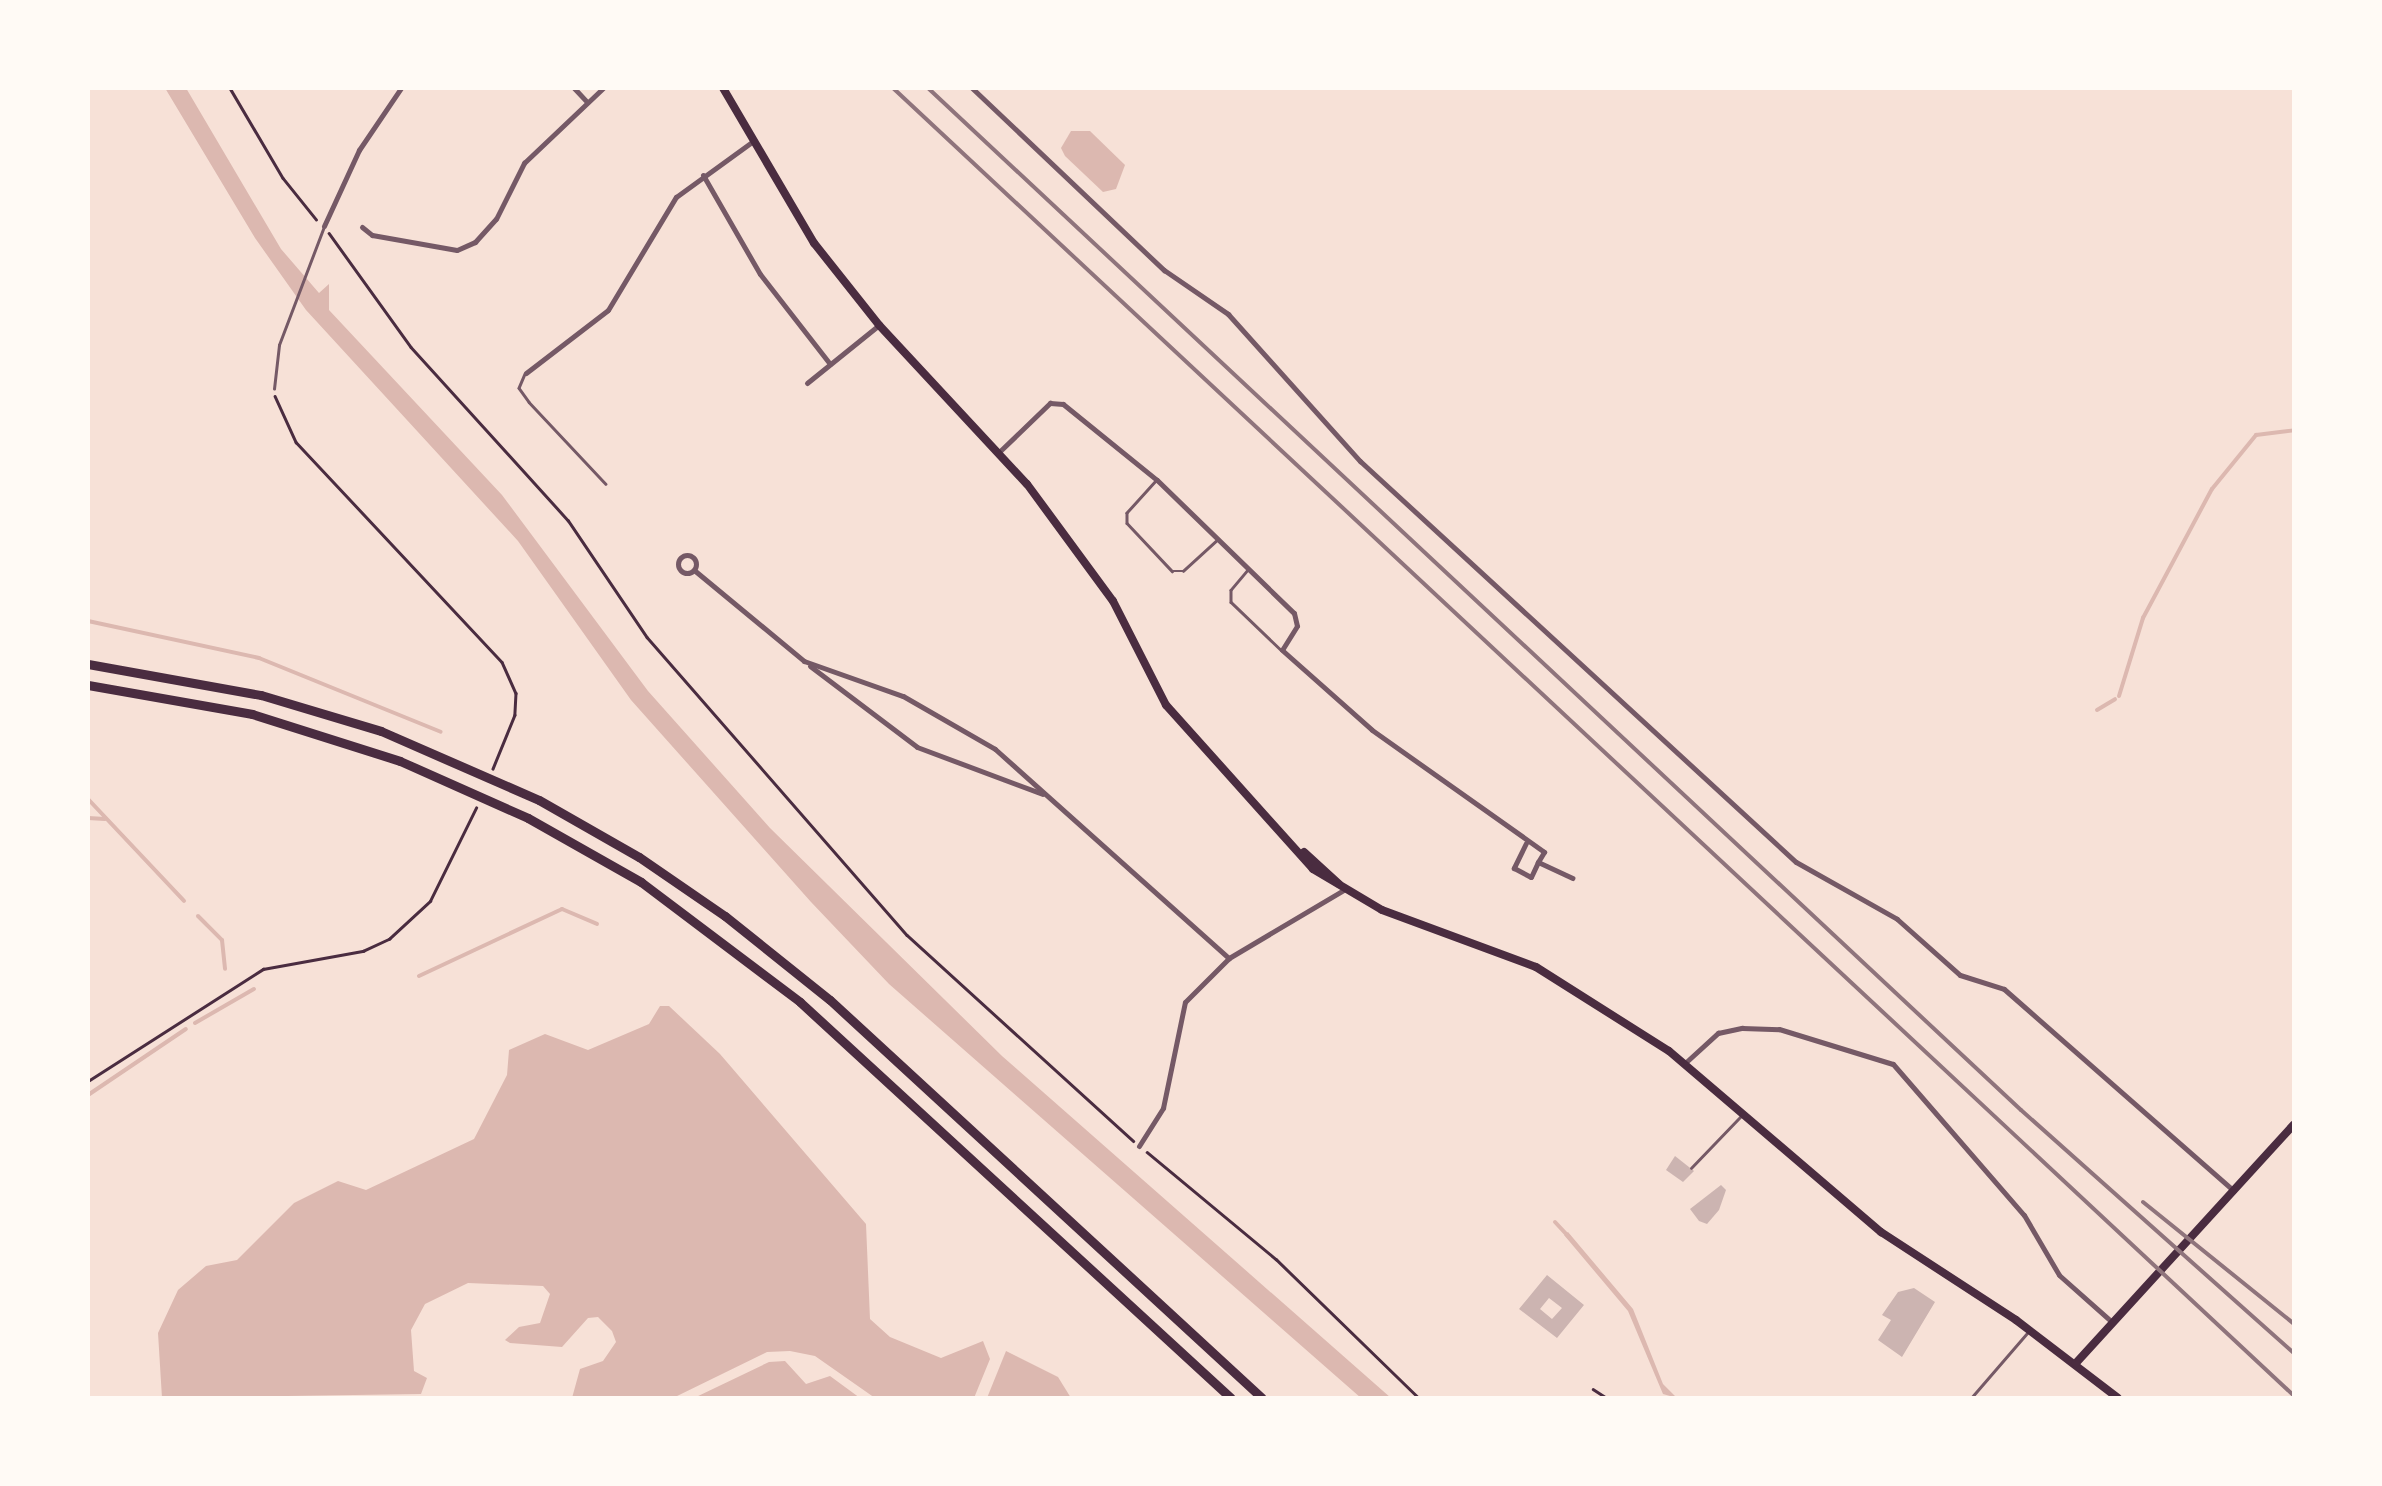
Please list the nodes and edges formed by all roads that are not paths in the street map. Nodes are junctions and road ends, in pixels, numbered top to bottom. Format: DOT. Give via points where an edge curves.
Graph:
graph roads {
  1 [pos="402,88"];
  2 [pos="574,88"];
  3 [pos="602,88"];
  4 [pos="724,88"];
  5 [pos="972,88"];
  6 [pos="587,102"];
  7 [pos="755,140"];
  8 [pos="703,174"];
  9 [pos="324,226"];
  10 [pos="362,227"];
  11 [pos="879,325"];
  12 [pos="830,364"];
  13 [pos="526,373"];
  14 [pos="807,383"];
  15 [pos="274,390"];
  16 [pos="999,452"];
  17 [pos="1157,480"];
  18 [pos="606,484"];
  19 [pos="1218,540"];
  20 [pos="1248,569"];
  21 [pos="694,570"];
  22 [pos="1282,650"];
  23 [pos="804,661"];
  24 [pos="88,664"];
  25 [pos="88,685"];
  26 [pos="1048,796"];
  27 [pos="1526,843"];
  28 [pos="1538,862"];
  29 [pos="1572,878"];
  30 [pos="1342,886"];
  31 [pos="1229,958"];
  32 [pos="1685,1063"];
  33 [pos="1743,1114"];
  34 [pos="2294,1124"];
  35 [pos="1140,1146"];
  36 [pos="1690,1168"];
  37 [pos="2234,1191"];
  38 [pos="2112,1322"];
  39 [pos="2029,1331"];
  40 [pos="2076,1363"];
  41 [pos="1231,1398"];
  42 [pos="1262,1398"];
  43 [pos="1971,1398"];
  44 [pos="2118,1398"];
  1 -- 9 [label="street" via="359,150"];
  2 -- 6 [label="street"];
  3 -- 6 [label="street"];
  4 -- 7 [label="main road"];
  5 -- 37 [label="street" via="1164,270 1228,314 1360,461 1796,862 1897,919 1960,975 2004,989"];
  6 -- 10 [label="street" via="524,163 496,219 475,242 457,250 372,236"];
  7 -- 8 [label="street"];
  7 -- 11 [label="main road" via="814,243"];
  8 -- 12 [label="street" via="760,274"];
  8 -- 13 [label="street" via="669,206 647,254 608,310"];
  9 -- 15 [label="lane" via="285,328"];
  11 -- 12 [label="street"];
  11 -- 16 [label="main road"];
  12 -- 14 [label="street"];
  13 -- 18 [label="lane" via="518,388 574,457"];
  16 -- 17 [label="street" via="1050,403 1063,404"];
  16 -- 30 [label="main road" via="1112,601 1166,705"];
  17 -- 19 [label="street"];
  17 -- 19 [label="lane" via="1127,523 1172,571 1183,571"];
  19 -- 20 [label="street"];
  20 -- 22 [label="street" via="1294,613 1297,626"];
  20 -- 22 [label="lane" via="1231,590 1231,602"];
  21 -- 23 [label="street"];
  22 -- 27 [label="street" via="1372,730"];
  23 -- 26 [label="street" via="917,747"];
  23 -- 26 [label="street" via="947,718 996,749"];
  24 -- 42 [label="highway" via="261,695 381,731 539,800 639,857 830,1000"];
  25 -- 41 [label="highway" via="252,714 400,761 528,818 641,882 800,1002"];
  26 -- 31 [label="street"];
  27 -- 28 [label="street" via="1544,852"];
  27 -- 28 [label="street" via="1514,868 1531,877"];
  28 -- 29 [label="street"];
  30 -- 31 [label="street"];
  30 -- 32 [label="main road" via="1382,910 1536,967"];
  31 -- 35 [label="street" via="1185,1002 1162,1108"];
  32 -- 33 [label="main road"];
  32 -- 38 [label="street" via="1718,1033 1779,1028 1893,1064 2024,1215 2059,1275"];
  33 -- 36 [label="lane"];
  33 -- 39 [label="main road" via="1881,1232"];
  34 -- 37 [label="main road"];
  37 -- 38 [label="main road"];
  38 -- 40 [label="main road"];
  39 -- 40 [label="main road"];
  39 -- 43 [label="lane"];
  40 -- 44 [label="main road"];
}
